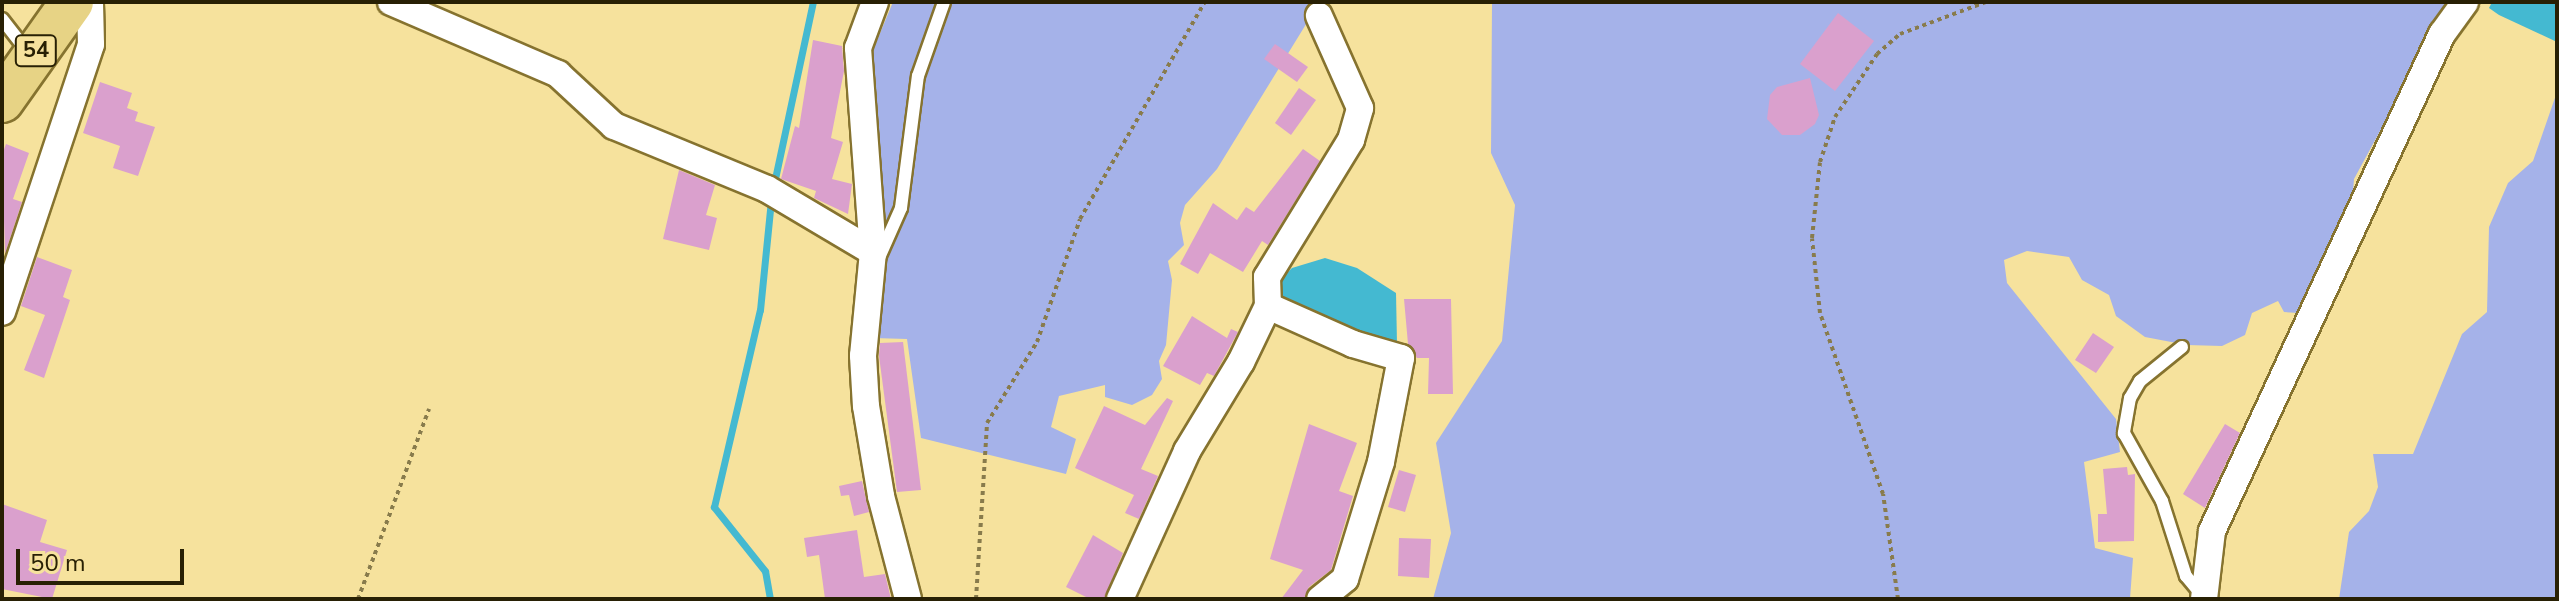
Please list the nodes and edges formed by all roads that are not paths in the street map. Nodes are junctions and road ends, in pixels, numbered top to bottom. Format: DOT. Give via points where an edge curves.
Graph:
graph roads {
  1 [pos="72,2"];
  2 [pos="90,2"];
  3 [pos="391,2"];
  4 [pos="875,2"];
  5 [pos="944,2"];
  6 [pos="2465,2"];
  7 [pos="1319,16"];
  8 [pos="2,19"];
  9 [pos="29,61"];
  10 [pos="2,101"];
  11 [pos="12,248"];
  12 [pos="872,261"];
  13 [pos="1268,306"];
  14 [pos="2,312"];
  15 [pos="2182,347"];
  16 [pos="2204,598"];
  17 [pos="908,599"];
  18 [pos="1120,599"];
  19 [pos="1320,599"];
  1 -- 9 [label="main road, 54"];
  2 -- 11 [label="street" via="91,44"];
  3 -- 12 [label="street" via="558,74 614,126 771,192"];
  4 -- 12 [label="street" via="858,48"];
  5 -- 12 [label="lane" via="918,76 901,208 889,243"];
  6 -- 16 [label="street" via="2442,34 2212,531"];
  7 -- 13 [label="street" via="1360,108 1351,140 1267,277"];
  8 -- 9 [label="lane" via="22,39"];
  9 -- 10 [label="main road, 54"];
  11 -- 14 [label="street"];
  12 -- 17 [label="street" via="863,356 866,406 881,496"];
  13 -- 18 [label="street" via="1187,451"];
  13 -- 19 [label="street" via="1353,344 1401,358 1381,462 1345,579"];
  15 -- 16 [label="lane" via="2140,381 2130,398 2124,433 2162,501 2186,576"];
}
